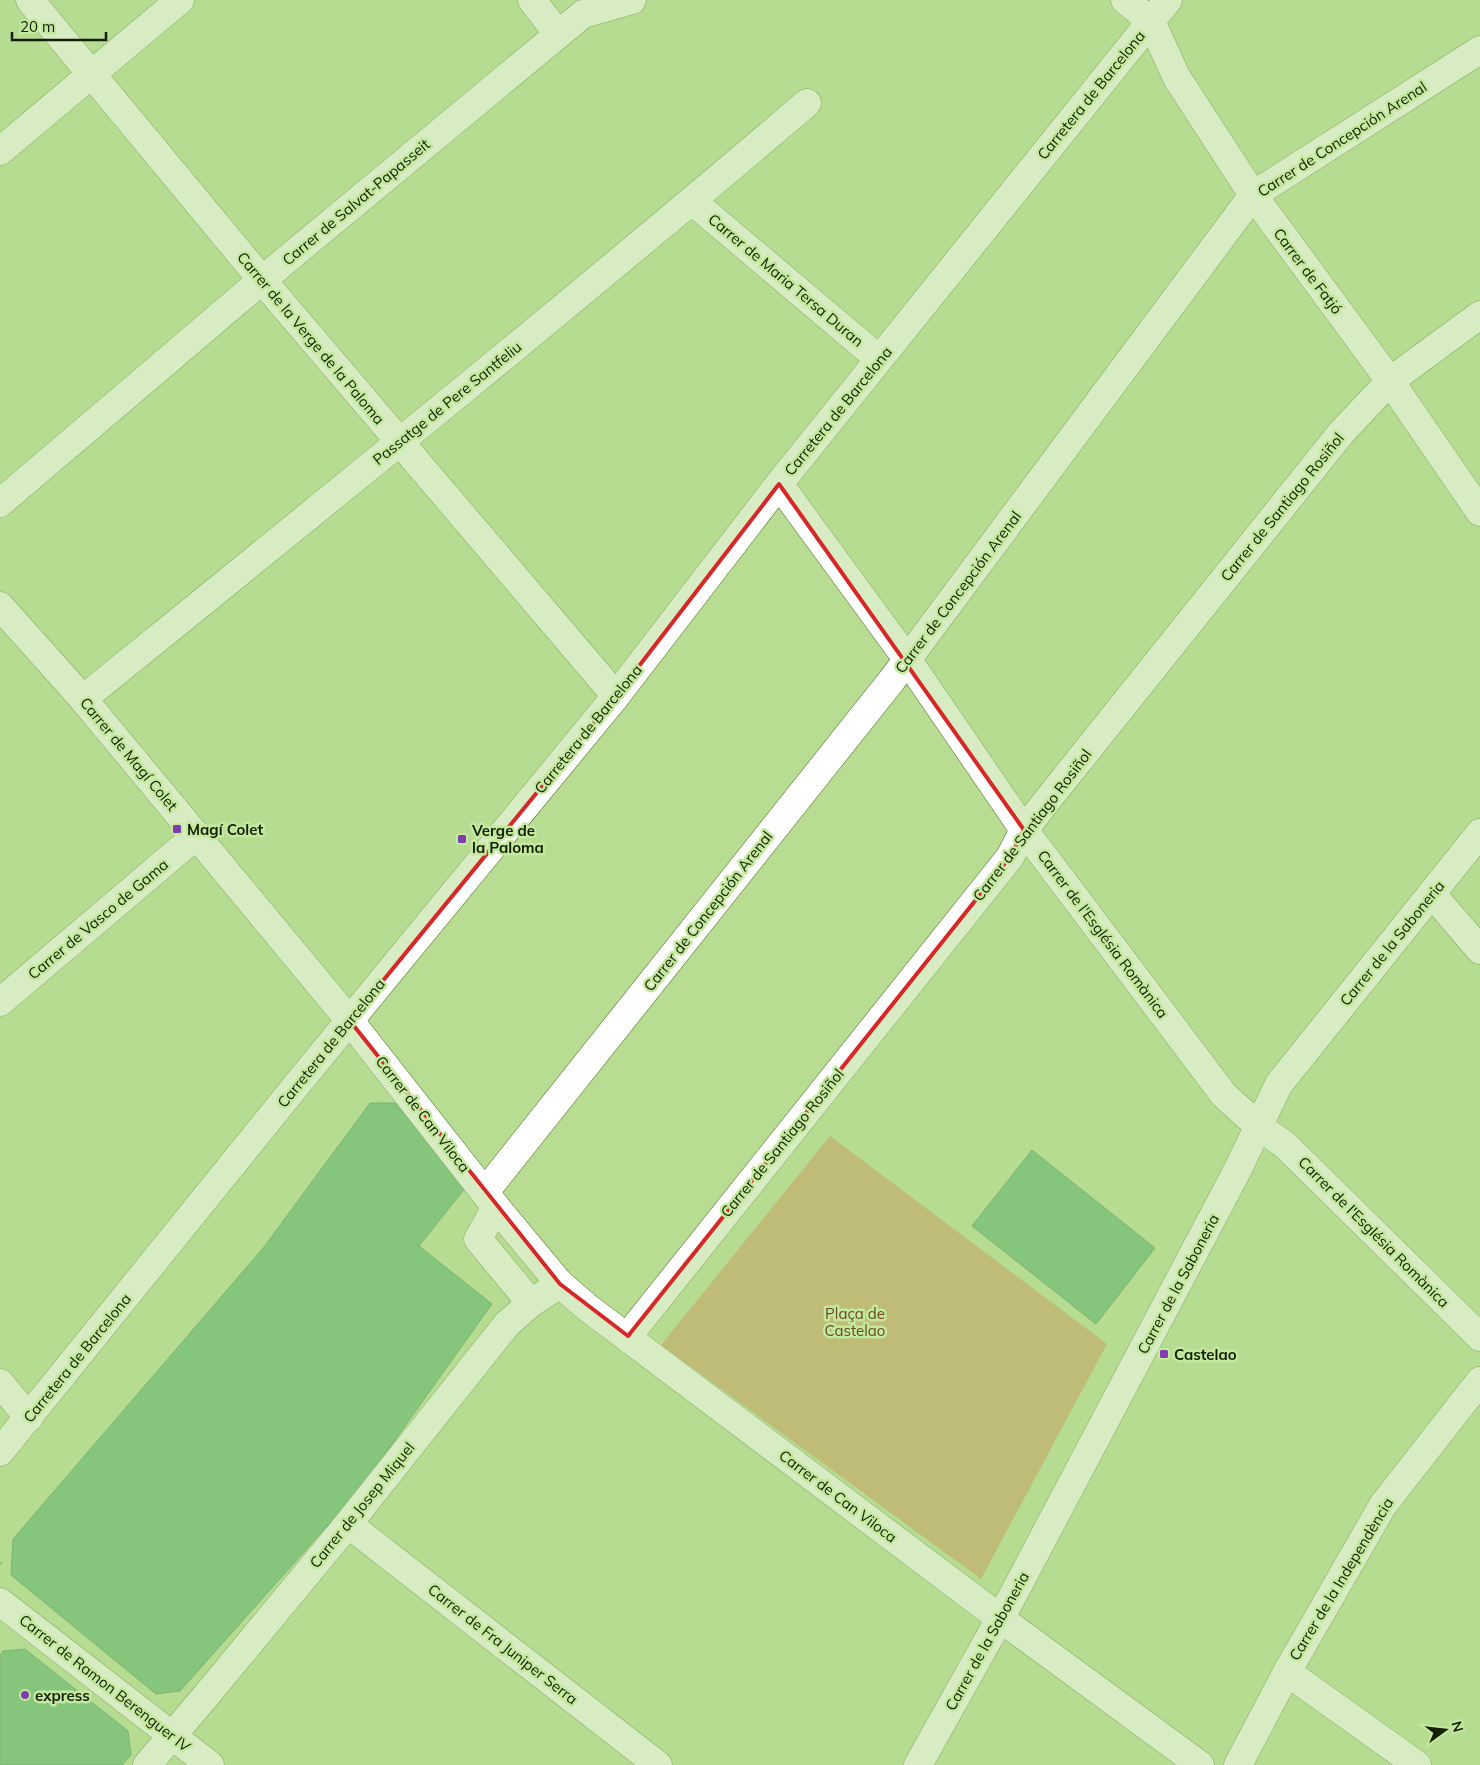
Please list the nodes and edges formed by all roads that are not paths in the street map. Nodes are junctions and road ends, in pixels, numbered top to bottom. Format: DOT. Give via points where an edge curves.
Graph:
graph roads {
  1 [pos="30,0"];
  2 [pos="180,0"];
  3 [pos="532,0"];
  4 [pos="632,0"];
  5 [pos="1125,0"];
  6 [pos="1168,0"];
  7 [pos="1151,21"];
  8 [pos="558,34"];
  9 [pos="1480,50"];
  10 [pos="90,74"];
  11 [pos="807,103"];
  12 [pos="0,151"];
  13 [pos="1253,195"];
  14 [pos="692,201"];
  15 [pos="262,280"];
  16 [pos="1480,315"];
  17 [pos="879,359"];
  18 [pos="1390,381"];
  19 [pos="400,442"];
  20 [pos="779,484"];
  21 [pos="0,503"];
  22 [pos="1480,512"];
  23 [pos="0,606"];
  24 [pos="907,659"];
  25 [pos="616,696"];
  26 [pos="83,699"];
  27 [pos="1024,830"];
  28 [pos="1480,832"];
  29 [pos="197,835"];
  30 [pos="1432,894"];
  31 [pos="1480,950"];
  32 [pos="0,1002"];
  33 [pos="350,1021"];
  34 [pos="1258,1126"];
  35 [pos="490,1200"];
  36 [pos="560,1284"];
  37 [pos="531,1303"];
  38 [pos="628,1336"];
  39 [pos="1480,1337"];
  40 [pos="1480,1381"];
  41 [pos="0,1383"];
  42 [pos="28,1418"];
  43 [pos="0,1452"];
  44 [pos="348,1524"];
  45 [pos="0,1603"];
  46 [pos="1001,1619"];
  47 [pos="1287,1672"];
  48 [pos="172,1734"];
  49 [pos="147,1765"];
  50 [pos="210,1765"];
  51 [pos="658,1765"];
  52 [pos="918,1765"];
  53 [pos="1200,1765"];
  54 [pos="1238,1765"];
  55 [pos="1417,1765"];
  1 -- 10 [label="street, Carrer de la Verge de la Paloma"];
  2 -- 10 [label="street"];
  3 -- 8 [label="street"];
  4 -- 8 [label="street, Carrer de Salvat-Papasseit" via="584,14"];
  5 -- 7 [label="street"];
  6 -- 7 [label="street, Carretera de Barcelona"];
  7 -- 13 [label="street, Carrer de Fatjó" via="1176,78"];
  7 -- 17 [label="street, Carretera de Barcelona"];
  8 -- 15 [label="street, Carrer de Salvat-Papasseit"];
  9 -- 13 [label="street, Carrer de Concepción Arenal"];
  10 -- 12 [label="street"];
  10 -- 15 [label="street, Carrer de la Verge de la Paloma"];
  11 -- 14 [label="street, Passatge de Pere Santfeliu"];
  13 -- 18 [label="street, Carrer de Fatjó"];
  13 -- 24 [label="street, Carrer de Concepción Arenal"];
  14 -- 17 [label="street, Carrer de Maria Tersa Duran"];
  14 -- 19 [label="street, Passatge de Pere Santfeliu"];
  15 -- 19 [label="street, Carrer de la Verge de la Paloma"];
  15 -- 21 [label="street, Carrer de Salvat-Papasseit"];
  16 -- 18 [label="street, Carrer de Santiago Rosiñol"];
  17 -- 20 [label="street, Carretera de Barcelona"];
  18 -- 22 [label="street, Carrer de Fatjó"];
  18 -- 27 [label="street, Carrer de Santiago Rosiñol" via="1341,433"];
  19 -- 25 [label="street, Carrer de la Verge de la Paloma"];
  19 -- 26 [label="street, Passatge de Pere Santfeliu"];
  20 -- 24 [label="street, Carrer de l'Església Romànica"];
  20 -- 25 [label="street, Carretera de Barcelona"];
  23 -- 26 [label="street, Carrer de Magí Colet"];
  24 -- 27 [label="street, Carrer de l'Església Romànica"];
  24 -- 35 [label="street, Carrer de Concepción Arenal"];
  25 -- 33 [label="street, Carretera de Barcelona"];
  26 -- 29 [label="street, Carrer de Magí Colet"];
  27 -- 34 [label="street, Carrer de l'Església Romànica" via="1224,1095"];
  27 -- 38 [label="street, Carrer de Santiago Rosiñol" via="1010,857"];
  28 -- 30 [label="street, Carrer de la Saboneria"];
  29 -- 32 [label="street, Carrer de Vasco de Gama"];
  29 -- 33 [label="street, Carrer de Magí Colet"];
  30 -- 31 [label="street"];
  30 -- 34 [label="street, Carrer de la Saboneria" via="1279,1084"];
  33 -- 35 [label="street, Carrer de Can Viloca"];
  33 -- 42 [label="street, Carretera de Barcelona"];
  34 -- 39 [label="street, Carrer de l'Església Romànica" via="1286,1145"];
  34 -- 46 [label="street, Carrer de la Saboneria"];
  35 -- 36 [label="street, Carrer de Can Viloca"];
  35 -- 37 [label="street" via="478,1239"];
  36 -- 37 [label="street, Carrer de Josep Miquel"];
  36 -- 38 [label="street, Carrer de Can Viloca"];
  37 -- 44 [label="street, Carrer de Josep Miquel" via="507,1324"];
  38 -- 46 [label="street, Carrer de Can Viloca"];
  40 -- 47 [label="street, Carrer de la Independència" via="1383,1505"];
  41 -- 42 [label="street"];
  42 -- 43 [label="street, Carretera de Barcelona"];
  44 -- 48 [label="street, Carrer de Josep Miquel"];
  44 -- 51 [label="street, Carrer de Fra Juniper Serra"];
  45 -- 48 [label="street, Carrer de Ramon Berenguer IV"];
  46 -- 52 [label="street, Carrer de la Saboneria"];
  46 -- 53 [label="street, Carrer de Can Viloca"];
  47 -- 54 [label="street, Carrer de la Independència"];
  47 -- 55 [label="street"];
  48 -- 49 [label="street, Carrer de Josep Miquel"];
  48 -- 50 [label="street, Carrer de Ramon Berenguer IV"];
}
